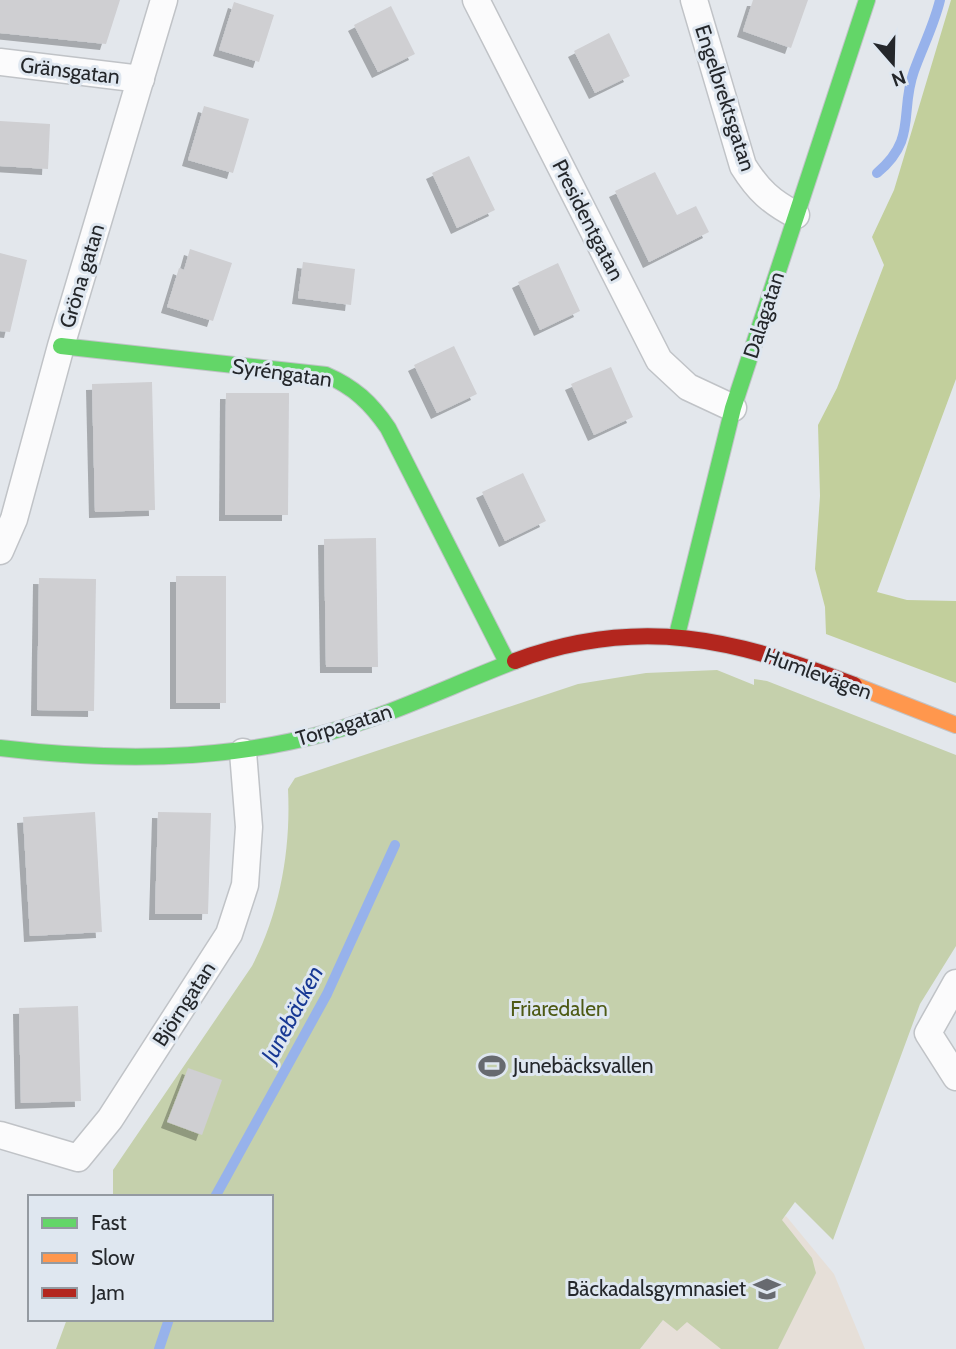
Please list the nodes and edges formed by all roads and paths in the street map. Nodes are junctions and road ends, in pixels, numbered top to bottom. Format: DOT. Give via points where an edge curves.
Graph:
graph roads {
  1 [pos="164,0"];
  2 [pos="476,0"];
  3 [pos="694,0"];
  4 [pos="867,0"];
  5 [pos="0,62"];
  6 [pos="141,79"];
  7 [pos="796,215"];
  8 [pos="61,346"];
  9 [pos="733,408"];
  10 [pos="0,551"];
  11 [pos="677,635"];
  12 [pos="507,662"];
  13 [pos="956,725"];
  14 [pos="0,748"];
  15 [pos="243,752"];
  16 [pos="956,983"];
  17 [pos="956,1077"];
  18 [pos="0,1135"];
  1 -- 6 [label="street, Gröna gatan"];
  2 -- 9 [label="street, Presidentgatan" via="659,360 688,387"];
  3 -- 7 [label="street, Engelbrektsgatan" via="743,166 758,190"];
  4 -- 7 [label="street, Dalagatan"];
  5 -- 6 [label="street, Gränsgatan"];
  6 -- 8 [label="street, Gröna gatan"];
  7 -- 9 [label="street, Dalagatan"];
  8 -- 10 [label="street, Gröna gatan" via="14,519"];
  8 -- 12 [label="street, Syréngatan" via="326,375 355,387 388,428"];
  9 -- 11 [label="street, Dalagatan"];
  11 -- 12 [label="street, Torpagatan" via="588,640"];
  11 -- 13 [label="street, Humlevägen" via="750,648"];
  12 -- 15 [label="street, Torpagatan" via="370,720"];
  14 -- 15 [label="street, Torpagatan" via="108,760"];
  15 -- 18 [label="street, Björngatan" via="249,827 245,885 229,934 110,1119 78,1158"];
  16 -- 17 [label="street" via="928,1033"];
}
